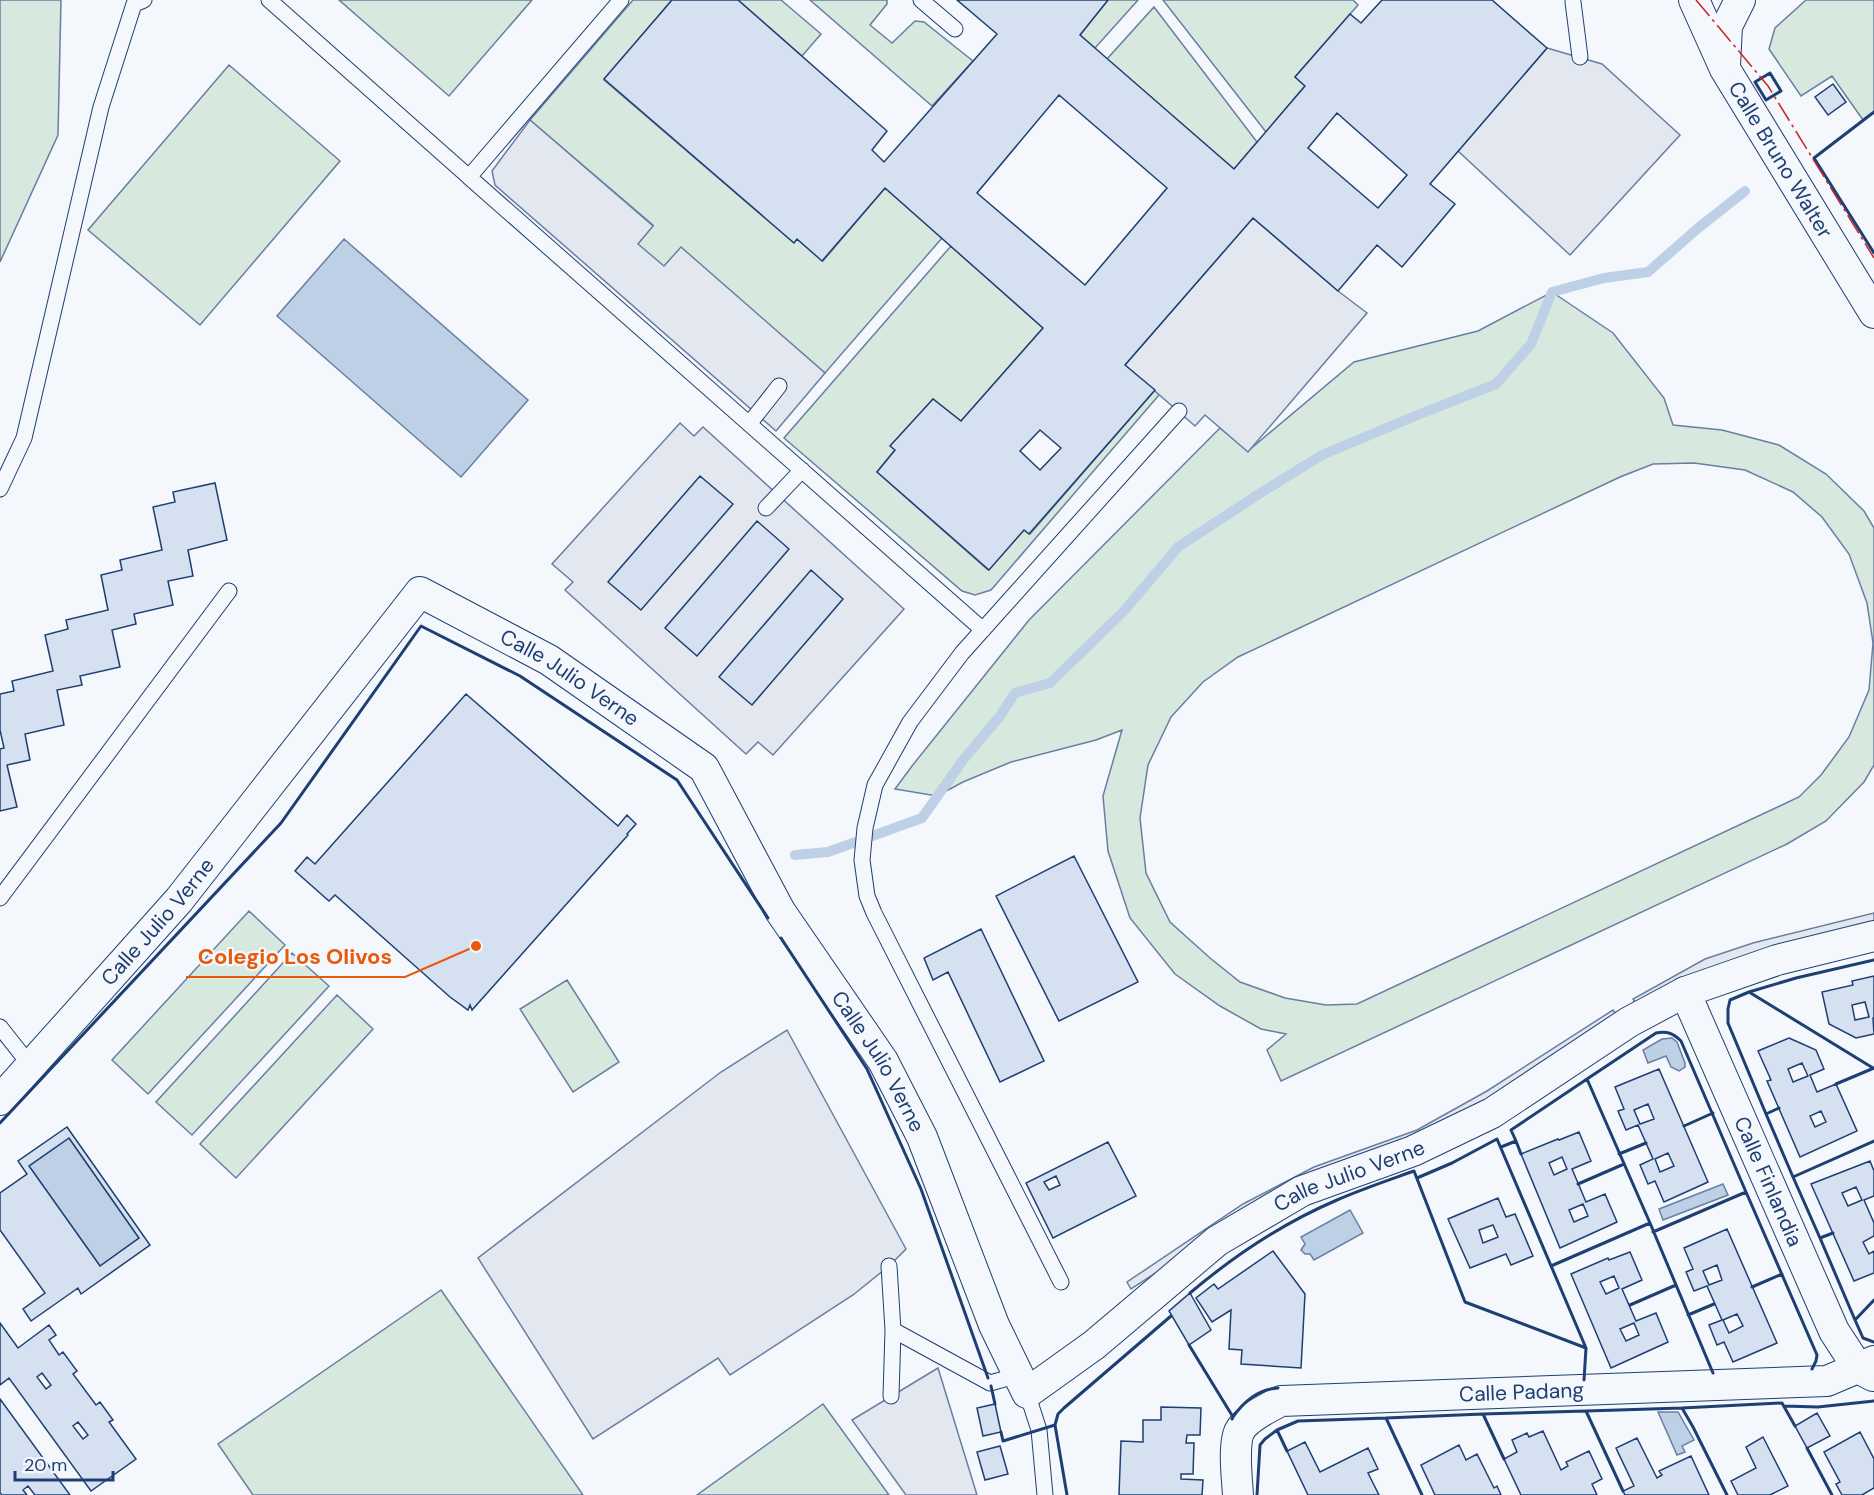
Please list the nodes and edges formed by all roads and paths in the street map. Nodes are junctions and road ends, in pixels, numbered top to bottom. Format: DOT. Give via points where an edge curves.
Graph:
graph roads {
  1 [pos="144,0"];
  2 [pos="269,0"];
  3 [pos="621,0"];
  4 [pos="921,0"];
  5 [pos="1694,0"];
  6 [pos="1740,0"];
  7 [pos="1573,1"];
  8 [pos="955,28"];
  9 [pos="1580,57"];
  10 [pos="1725,69"];
  11 [pos="470,177"];
  12 [pos="1874,313"];
  13 [pos="779,386"];
  14 [pos="1179,411"];
  15 [pos="749,424"];
  16 [pos="801,470"];
  17 [pos="0,489"];
  18 [pos="766,508"];
  19 [pos="229,591"];
  20 [pos="983,630"];
  21 [pos="0,898"];
  22 [pos="1874,936"];
  23 [pos="1685,992"];
  24 [pos="0,1027"];
  25 [pos="30,1065"];
  26 [pos="0,1100"];
  27 [pos="889,1266"];
  28 [pos="1061,1282"];
  29 [pos="893,1330"];
  30 [pos="1868,1369"];
  31 [pos="1023,1384"];
  32 [pos="891,1396"];
  33 [pos="1045,1495"];
  34 [pos="1238,1495"];
  1 -- 17 [label="lane" via="134,4 101,107 24,438"];
  2 -- 11 [label="lane"];
  3 -- 11 [label="lane" via="501,149"];
  4 -- 8 [label="lane"];
  5 -- 10 [label="street, Calle Bruno Walter"];
  6 -- 10 [label="street" via="1728,26"];
  7 -- 9 [label="lane"];
  10 -- 12 [label="street, Calle Bruno Walter"];
  11 -- 15 [label="lane"];
  13 -- 15 [label="lane"];
  14 -- 20 [label="lane"];
  15 -- 16 [label="lane"];
  16 -- 18 [label="lane"];
  16 -- 20 [label="lane"];
  19 -- 21 [label="lane"];
  20 -- 28 [label="lane" via="910,722 875,785 862,860 867,896 874,913"];
  22 -- 23 [label="street, Calle Julio Verne" via="1777,960"];
  23 -- 30 [label="street, Calle Finlandia" via="1834,1331"];
  23 -- 31 [label="street, Calle Julio Verne" via="1629,1022 1492,1113 1413,1151 1302,1191 1217,1241 1094,1345"];
  24 -- 25 [label="lane"];
  25 -- 26 [label="street, Calle Julio Verne"];
  25 -- 31 [label="street, Calle Julio Verne" via="179,900 420,592 549,660 704,768 780,911 888,1070 922,1137 994,1325"];
  27 -- 29 [label="lane"];
  29 -- 31 [label="lane" via="990,1383"];
  29 -- 32 [label="lane"];
  30 -- 34 [label="street, Calle Padang" via="1827,1380 1281,1401 1258,1413 1239,1431"];
  31 -- 33 [label="lane" via="1039,1430"];
}
